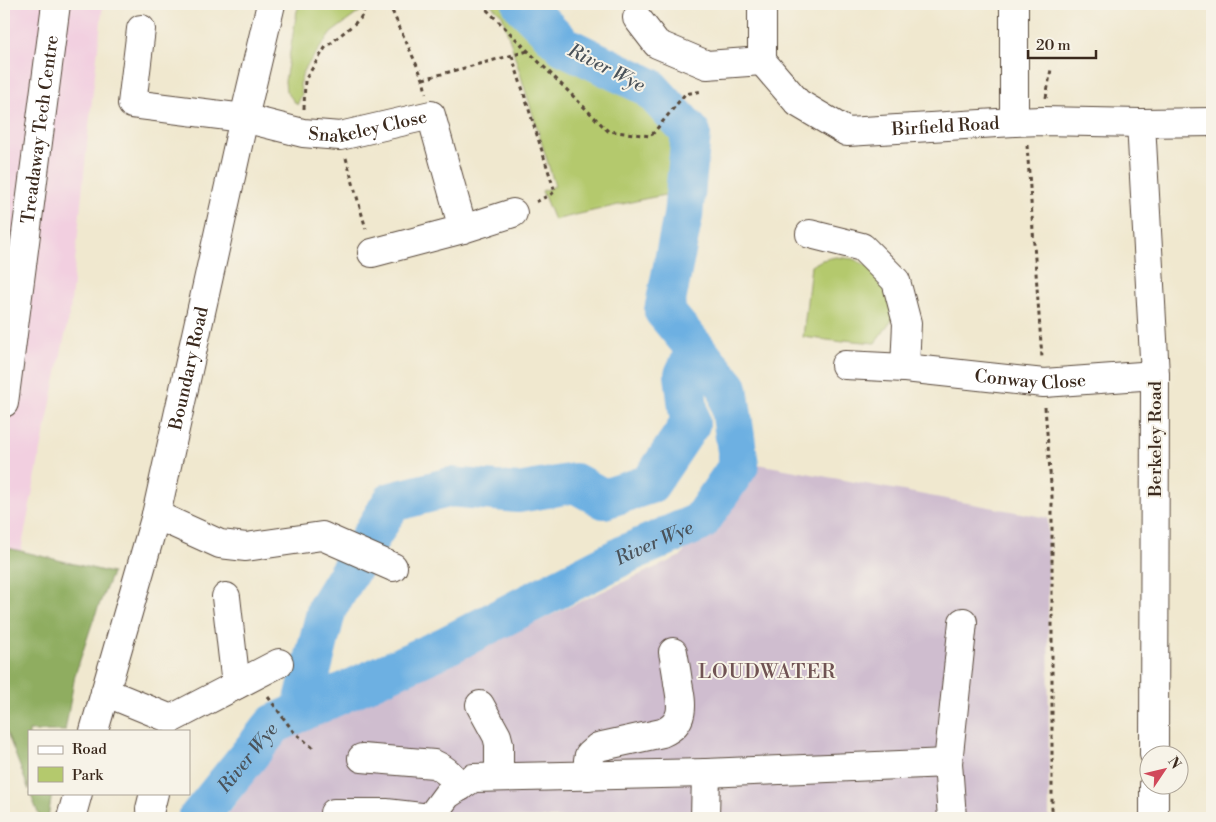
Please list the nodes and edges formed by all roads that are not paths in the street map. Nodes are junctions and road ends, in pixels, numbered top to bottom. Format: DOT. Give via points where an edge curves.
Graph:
graph roads {
  1 [pos="56,4"];
  2 [pos="271,4"];
  3 [pos="762,4"];
  4 [pos="1014,4"];
  5 [pos="637,18"];
  6 [pos="141,29"];
  7 [pos="762,61"];
  8 [pos="244,118"];
  9 [pos="1021,122"];
  10 [pos="1212,122"];
  11 [pos="1141,123"];
  12 [pos="513,213"];
  13 [pos="462,229"];
  14 [pos="810,234"];
  15 [pos="372,253"];
  16 [pos="845,365"];
  17 [pos="905,368"];
  18 [pos="1155,375"];
  19 [pos="4,403"];
  20 [pos="156,516"];
  21 [pos="393,567"];
  22 [pos="226,597"];
  23 [pos="963,622"];
  24 [pos="673,652"];
  25 [pos="279,663"];
  26 [pos="236,685"];
  27 [pos="105,692"];
  28 [pos="480,705"];
  29 [pos="170,725"];
  30 [pos="94,730"];
  31 [pos="1154,744"];
  32 [pos="362,758"];
  33 [pos="948,763"];
  34 [pos="706,773"];
  35 [pos="588,776"];
  36 [pos="499,778"];
  37 [pos="460,787"];
  38 [pos="78,794"];
  39 [pos="1154,794"];
  40 [pos="334,813"];
  41 [pos="71,818"];
  42 [pos="430,818"];
  43 [pos="705,818"];
  44 [pos="952,818"];
  45 [pos="1154,818"];
  1 -- 19 [label="street, Treadaway Tech Centre"];
  2 -- 8 [label="street, Boundary Road"];
  3 -- 7 [label="street"];
  4 -- 9 [label="street"];
  5 -- 7 [label="street" via="657,44 707,65"];
  6 -- 8 [label="street, Snakeley Close" via="132,104"];
  7 -- 9 [label="street, Birfield Road" via="798,103 847,132"];
  8 -- 13 [label="street, Snakeley Close" via="303,133 340,136 431,115"];
  8 -- 20 [label="street, Boundary Road"];
  9 -- 11 [label="street, Birfield Road"];
  10 -- 11 [label="street, Birfield Road"];
  11 -- 18 [label="street, Berkeley Road"];
  12 -- 13 [label="street"];
  13 -- 15 [label="street"];
  14 -- 17 [label="street" via="862,247 896,281 907,323"];
  16 -- 17 [label="street, Conway Close"];
  17 -- 18 [label="street, Conway Close" via="1044,383"];
  18 -- 31 [label="street, Berkeley Road"];
  20 -- 21 [label="street" via="220,544 246,548 322,536"];
  20 -- 27 [label="street, Boundary Road"];
  22 -- 26 [label="street"];
  23 -- 33 [label="street"];
  24 -- 35 [label="street" via="682,701 682,712 675,726 662,733 598,747 589,755"];
  25 -- 26 [label="street"];
  26 -- 29 [label="street"];
  27 -- 29 [label="street"];
  27 -- 30 [label="street, Boundary Road"];
  28 -- 36 [label="street" via="497,736"];
  32 -- 37 [label="street" via="434,764 450,773"];
  33 -- 34 [label="street"];
  33 -- 44 [label="street"];
  34 -- 35 [label="street"];
  34 -- 43 [label="street"];
  35 -- 36 [label="street"];
  36 -- 37 [label="street" via="473,778"];
  37 -- 42 [label="street" via="447,795"];
  38 -- 41 [label="street"];
  39 -- 45 [label="street"];
  40 -- 42 [label="street" via="386,813"];
}
